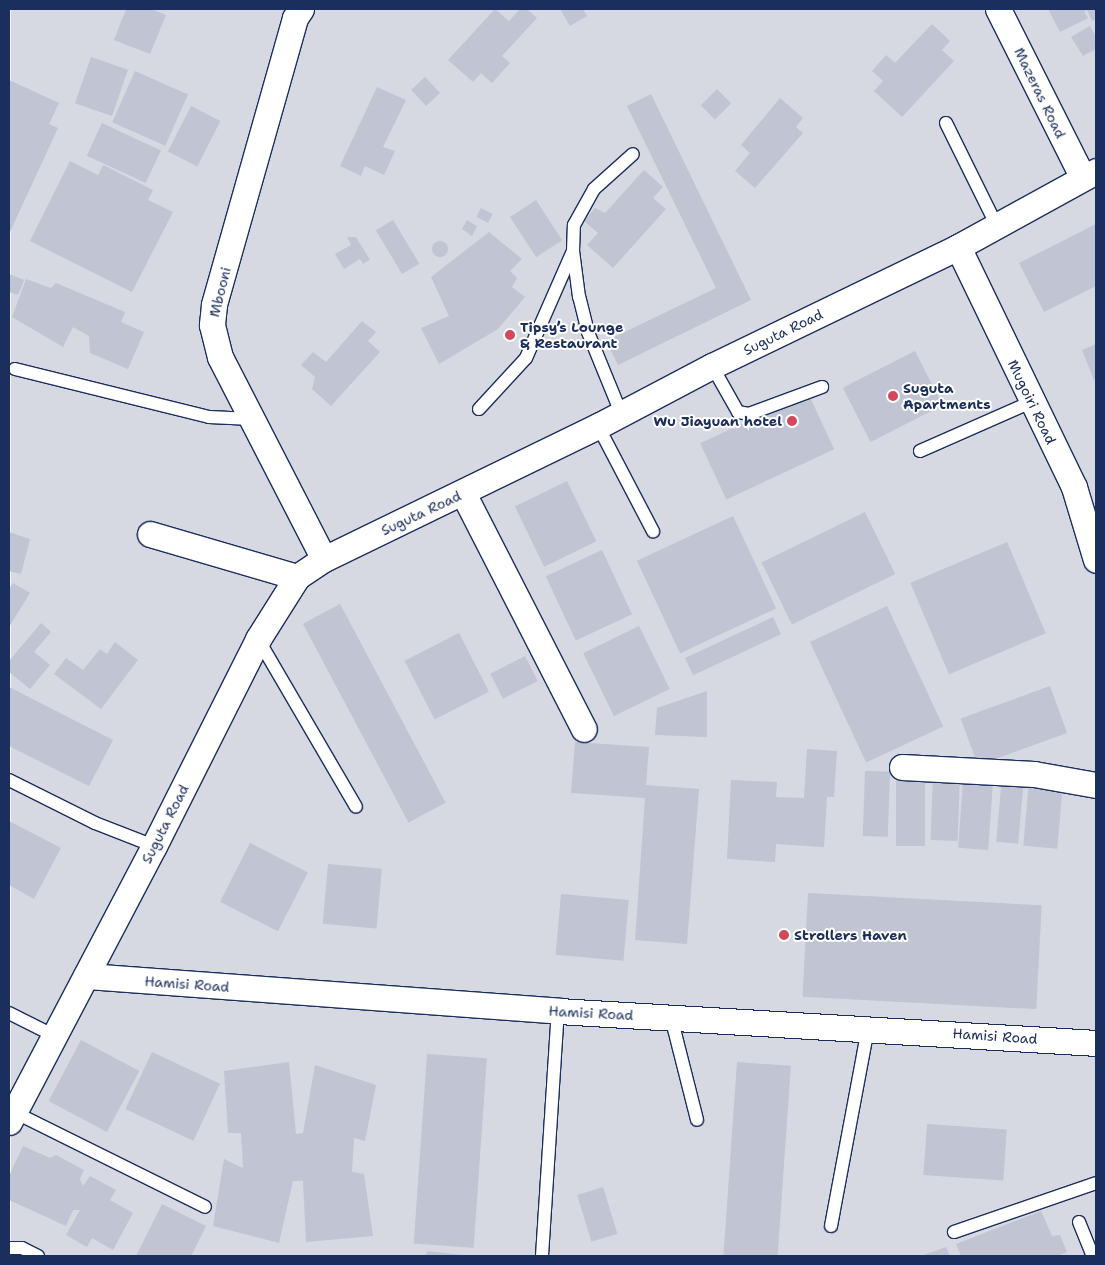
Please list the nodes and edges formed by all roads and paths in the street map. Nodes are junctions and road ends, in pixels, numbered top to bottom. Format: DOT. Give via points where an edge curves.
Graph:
graph roads {
  1 [pos="301,9"];
  2 [pos="998,9"];
  3 [pos="946,123"];
  4 [pos="633,154"];
  5 [pos="1089,175"];
  6 [pos="997,226"];
  7 [pos="958,247"];
  8 [pos="573,251"];
  9 [pos="712,366"];
  10 [pos="15,369"];
  11 [pos="822,387"];
  12 [pos="1032,402"];
  13 [pos="479,409"];
  14 [pos="621,413"];
  15 [pos="252,419"];
  16 [pos="598,426"];
  17 [pos="920,451"];
  18 [pos="463,493"];
  19 [pos="653,531"];
  20 [pos="150,534"];
  21 [pos="1096,557"];
  22 [pos="324,559"];
  23 [pos="296,577"];
  24 [pos="258,639"];
  25 [pos="584,729"];
  26 [pos="902,767"];
  27 [pos="9,780"];
  28 [pos="1096,785"];
  29 [pos="356,807"];
  30 [pos="154,846"];
  31 [pos="86,976"];
  32 [pos="558,1011"];
  33 [pos="9,1013"];
  34 [pos="671,1017"];
  35 [pos="868,1028"];
  36 [pos="55,1036"];
  37 [pos="1096,1042"];
  38 [pos="11,1117"];
  39 [pos="697,1120"];
  40 [pos="1096,1183"];
  41 [pos="204,1207"];
  42 [pos="1079,1222"];
  43 [pos="832,1226"];
  44 [pos="954,1232"];
  45 [pos="9,1248"];
  46 [pos="38,1256"];
  47 [pos="542,1256"];
  48 [pos="1093,1256"];
  1 -- 15 [label="street, Mbooni" via="295,18 214,305 214,338"];
  2 -- 5 [label="street, Mazeras Road"];
  3 -- 6 [label="lane"];
  4 -- 8 [label="lane" via="594,189 574,225"];
  5 -- 6 [label="street, Suguta Road"];
  6 -- 7 [label="street, Suguta Road"];
  7 -- 9 [label="street, Suguta Road"];
  7 -- 12 [label="street, Mugoiri Road"];
  8 -- 13 [label="lane" via="526,358"];
  8 -- 14 [label="lane" via="588,332"];
  9 -- 11 [label="lane" via="738,412 748,414"];
  9 -- 14 [label="street, Suguta Road"];
  10 -- 15 [label="lane" via="209,417"];
  12 -- 17 [label="lane"];
  12 -- 21 [label="street, Mugoiri Road" via="1074,487"];
  14 -- 16 [label="street, Suguta Road"];
  15 -- 22 [label="street, Mbooni"];
  16 -- 18 [label="street, Suguta Road"];
  16 -- 19 [label="lane"];
  18 -- 22 [label="street, Suguta Road"];
  18 -- 25 [label="street"];
  20 -- 23 [label="street"];
  22 -- 23 [label="street, Suguta Road"];
  23 -- 24 [label="street, Suguta Road"];
  24 -- 29 [label="lane"];
  24 -- 30 [label="street, Suguta Road"];
  26 -- 28 [label="street" via="1034,774"];
  27 -- 30 [label="lane" via="95,823"];
  30 -- 31 [label="street, Suguta Road"];
  31 -- 32 [label="street, Hamisi Road"];
  31 -- 36 [label="street, Suguta Road"];
  32 -- 34 [label="street, Hamisi Road"];
  32 -- 47 [label="lane"];
  33 -- 36 [label="lane"];
  34 -- 35 [label="street, Hamisi Road"];
  34 -- 39 [label="lane"];
  35 -- 37 [label="street, Hamisi Road"];
  35 -- 43 [label="lane"];
  36 -- 38 [label="street, Suguta Road"];
  38 -- 41 [label="lane"];
  40 -- 44 [label="lane"];
  42 -- 48 [label="lane"];
  45 -- 46 [label="lane" via="22,1248"];
}
